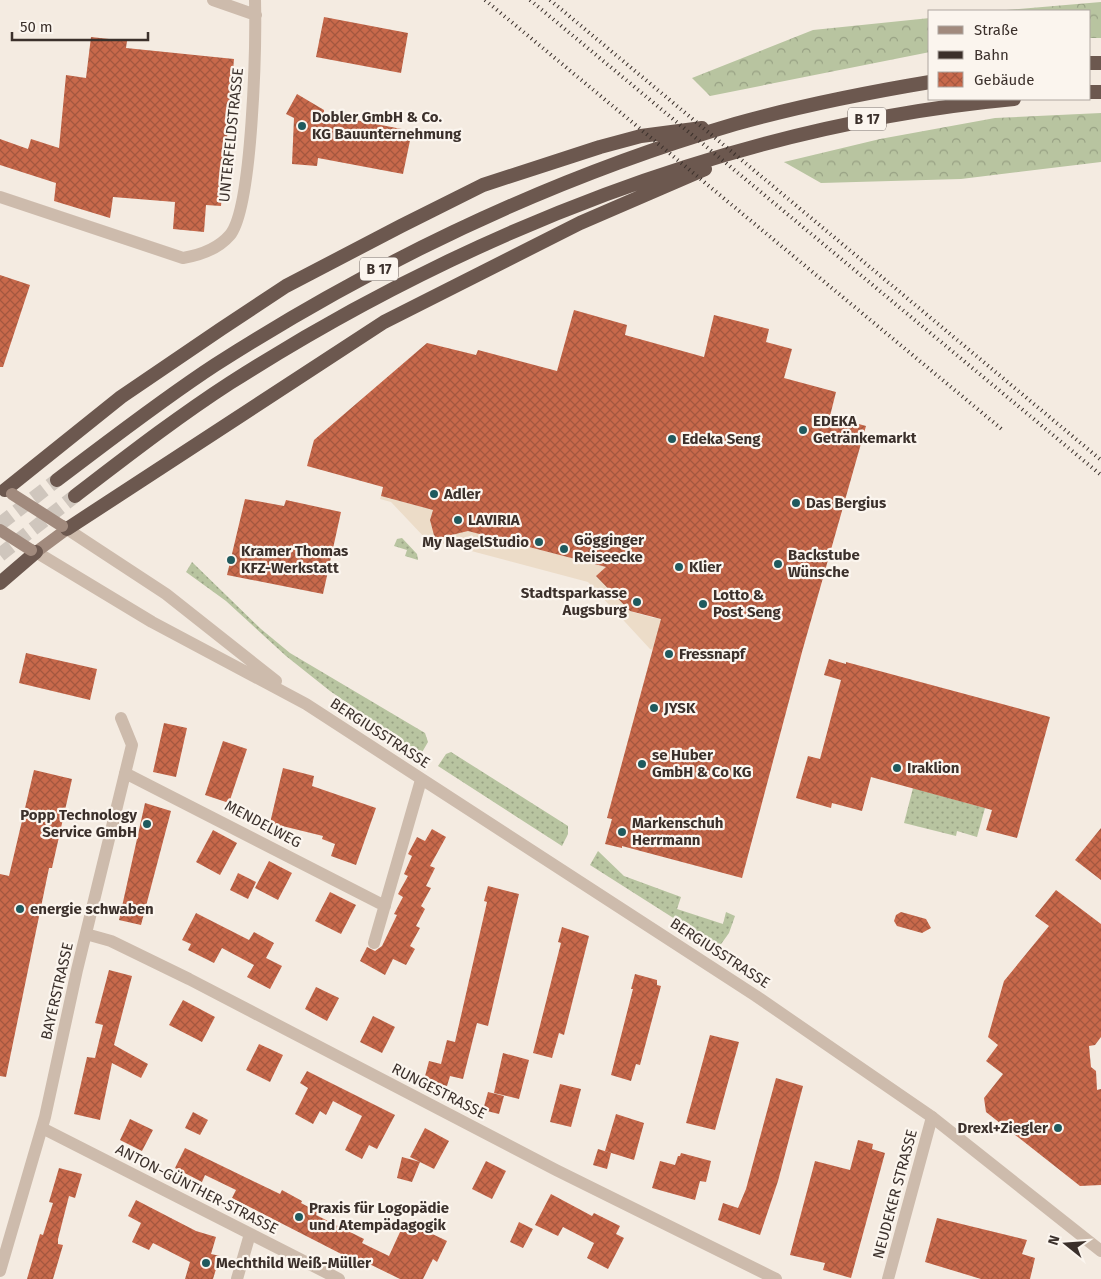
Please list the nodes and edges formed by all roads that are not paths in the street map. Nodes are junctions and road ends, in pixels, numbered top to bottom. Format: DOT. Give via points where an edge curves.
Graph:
graph roads {
  1 [pos="213,0"];
  2 [pos="255,0"];
  3 [pos="256,15"];
  4 [pos="928,82"];
  5 [pos="1006,100"];
  6 [pos="735,124"];
  7 [pos="746,149"];
  8 [pos="0,197"];
  9 [pos="57,480"];
  10 [pos="4,491"];
  11 [pos="75,496"];
  12 [pos="65,528"];
  13 [pos="0,530"];
  14 [pos="33,551"];
  15 [pos="0,583"];
  16 [pos="306,704"];
  17 [pos="121,718"];
  18 [pos="125,773"];
  19 [pos="421,780"];
  20 [pos="385,906"];
  21 [pos="86,934"];
  22 [pos="374,943"];
  23 [pos="932,1117"];
  24 [pos="42,1128"];
  25 [pos="250,1234"];
  26 [pos="1101,1251"];
  27 [pos="0,1271"];
  28 [pos="237,1279"];
  29 [pos="339,1279"];
  30 [pos="776,1279"];
  31 [pos="888,1279"];
  1 -- 3 [label="street"];
  2 -- 3 [label="street, UNTERFELDSTRASSE"];
  3 -- 8 [label="street, UNTERFELDSTRASSE" via="242,203 232,234 222,244 183,258"];
  4 -- 6 [label="highway, B 17" via="852,95"];
  5 -- 7 [label="highway, B 17" via="867,118"];
  6 -- 9 [label="highway, B 17" via="554,188 466,226 380,269 214,366"];
  6 -- 10 [label="highway" via="641,136 600,147 483,185 409,222 286,286 221,329 121,397"];
  7 -- 11 [label="highway, B 17" via="566,210 393,288 229,384"];
  7 -- 12 [label="highway" via="580,223 384,322"];
  10 -- 12 [label="main road, BERGIUSSTRASSE, bridge"];
  12 -- 14 [label="main road"];
  12 -- 16 [label="street, BERGIUSSTRASSE" via="166,594"];
  13 -- 14 [label="main road, BERGIUSSTRASSE, bridge"];
  14 -- 15 [label="highway"];
  14 -- 16 [label="street, BERGIUSSTRASSE" via="152,622"];
  16 -- 19 [label="street, BERGIUSSTRASSE"];
  17 -- 18 [label="street, BAYERSTRASSE" via="132,745"];
  18 -- 20 [label="street, MENDELWEG"];
  18 -- 21 [label="street, BAYERSTRASSE"];
  19 -- 20 [label="street"];
  19 -- 23 [label="street, BERGIUSSTRASSE" via="756,996"];
  20 -- 22 [label="street"];
  21 -- 24 [label="street, BAYERSTRASSE"];
  21 -- 30 [label="street, RUNGESTRASSE" via="111,942 189,979 547,1165"];
  23 -- 26 [label="street, BERGIUSSTRASSE"];
  23 -- 31 [label="street, NEUDEKER STRASSE"];
  24 -- 25 [label="street, ANTON-GÜNTHER-STRASSE"];
  24 -- 27 [label="street, BAYERSTRASSE"];
  25 -- 28 [label="street"];
  25 -- 29 [label="street, ANTON-GÜNTHER-STRASSE"];
}
